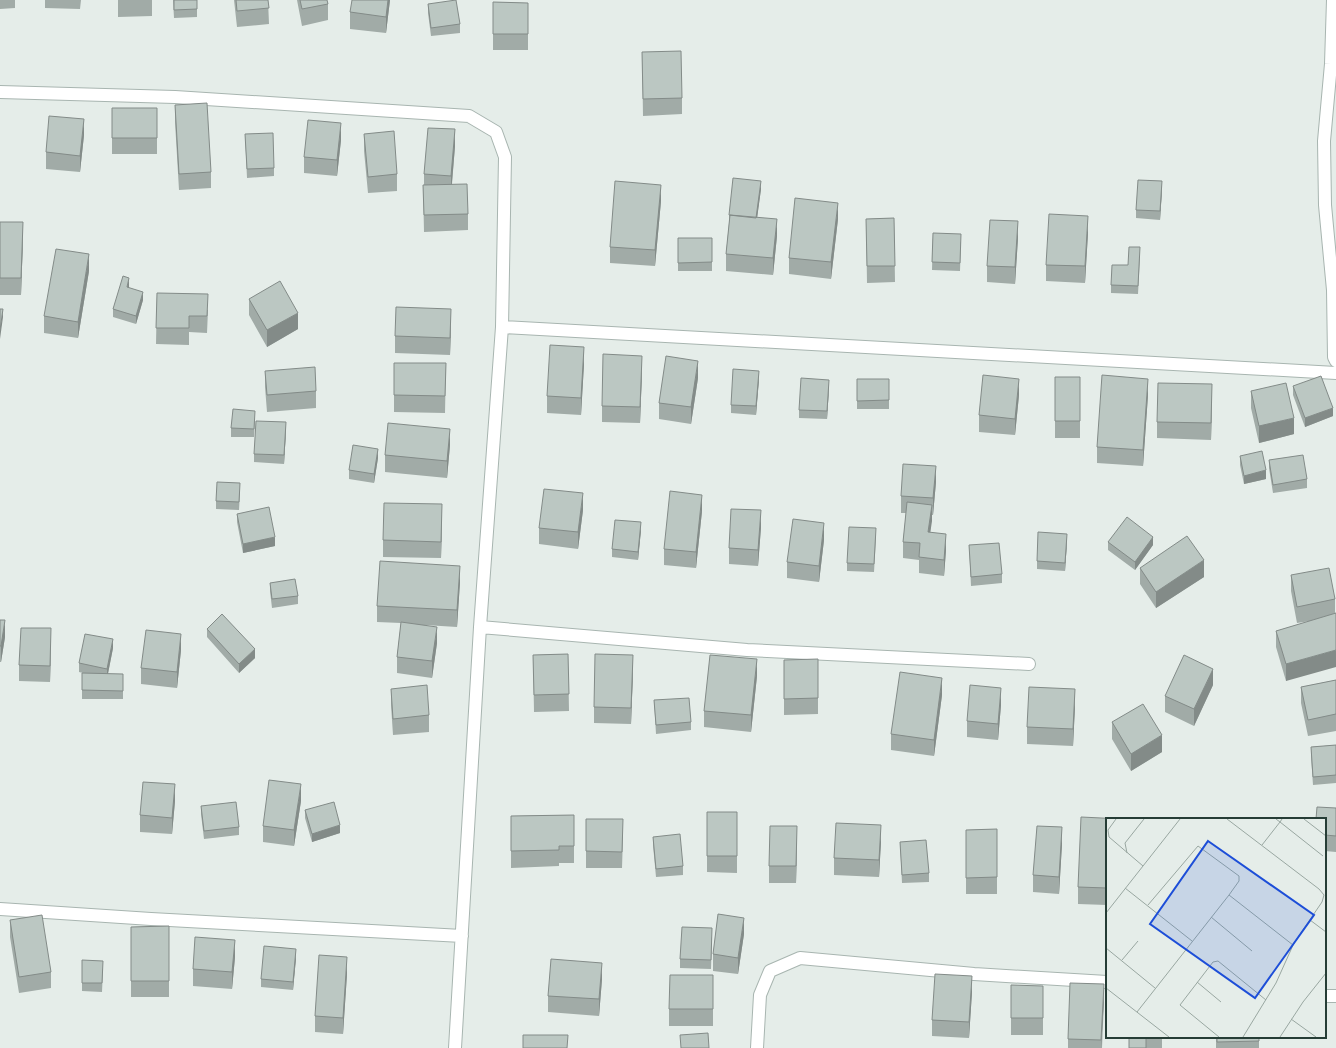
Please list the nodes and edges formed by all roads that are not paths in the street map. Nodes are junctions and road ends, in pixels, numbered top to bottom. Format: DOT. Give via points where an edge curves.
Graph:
graph roads {
  1 [pos="1333,0"];
  2 [pos="1334,64"];
  3 [pos="0,92"];
  4 [pos="502,327"];
  5 [pos="1336,361"];
  6 [pos="1336,373"];
  7 [pos="480,627"];
  8 [pos="1029,664"];
  9 [pos="0,909"];
  10 [pos="462,936"];
  11 [pos="1106,982"];
  12 [pos="455,1048"];
  13 [pos="757,1048"];
  1 -- 2 [label="street"];
  2 -- 5 [label="street" via="1324,141 1325,205 1333,290"];
  3 -- 4 [label="street" via="174,97 469,116 496,132 505,157"];
  4 -- 6 [label="street"];
  4 -- 7 [label="street"];
  7 -- 8 [label="street" via="747,650"];
  7 -- 10 [label="street"];
  9 -- 10 [label="street"];
  10 -- 12 [label="street"];
  11 -- 13 [label="street" via="974,974 800,958 770,971 760,995"];
}
